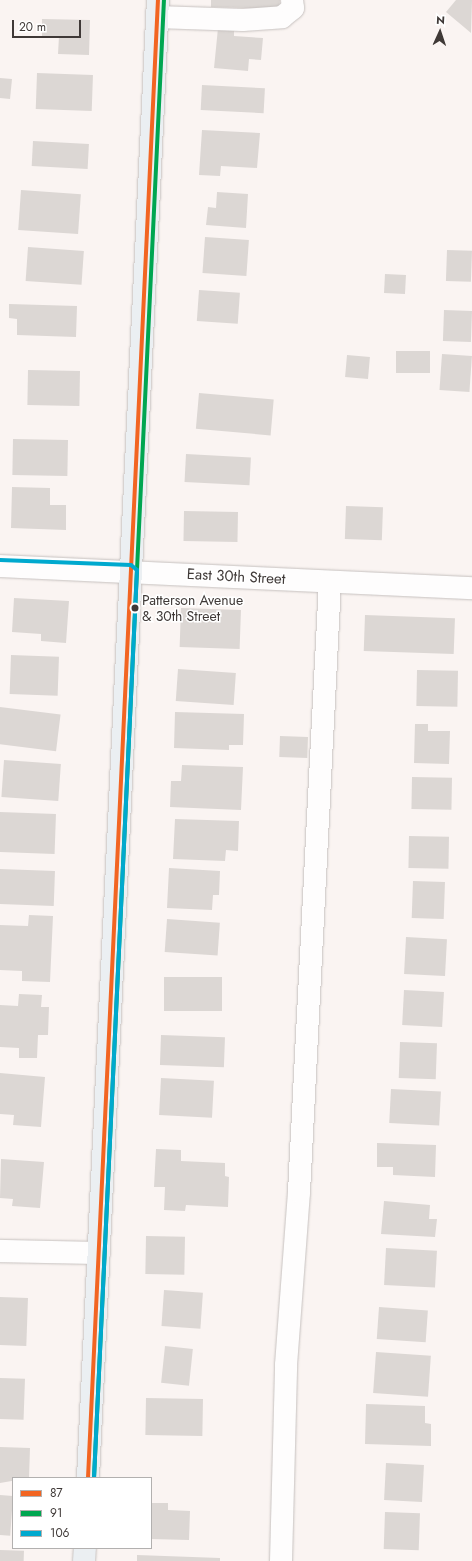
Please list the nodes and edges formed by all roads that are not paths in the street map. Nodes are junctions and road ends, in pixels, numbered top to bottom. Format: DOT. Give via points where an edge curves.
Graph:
graph roads {
  1 [pos="292,0"];
  2 [pos="158,8"];
  3 [pos="0,566"];
  4 [pos="131,571"];
  5 [pos="330,582"];
  6 [pos="472,588"];
  7 [pos="0,1251"];
  8 [pos="99,1253"];
  9 [pos="88,1477"];
  10 [pos="85,1549"];
  11 [pos="84,1561"];
  12 [pos="281,1561"];
  1 -- 2 [label="street" via="293,8 282,17 243,20"];
  2 -- 4 [label="main road"];
  3 -- 4 [label="street, East 30th Street"];
  4 -- 5 [label="street, East 30th Street"];
  4 -- 8 [label="main road"];
  5 -- 6 [label="street, East 30th Street"];
  5 -- 12 [label="street" via="299,1184 286,1365"];
  7 -- 8 [label="street"];
  8 -- 9 [label="main road"];
  10 -- 11 [label="main road"];
}
